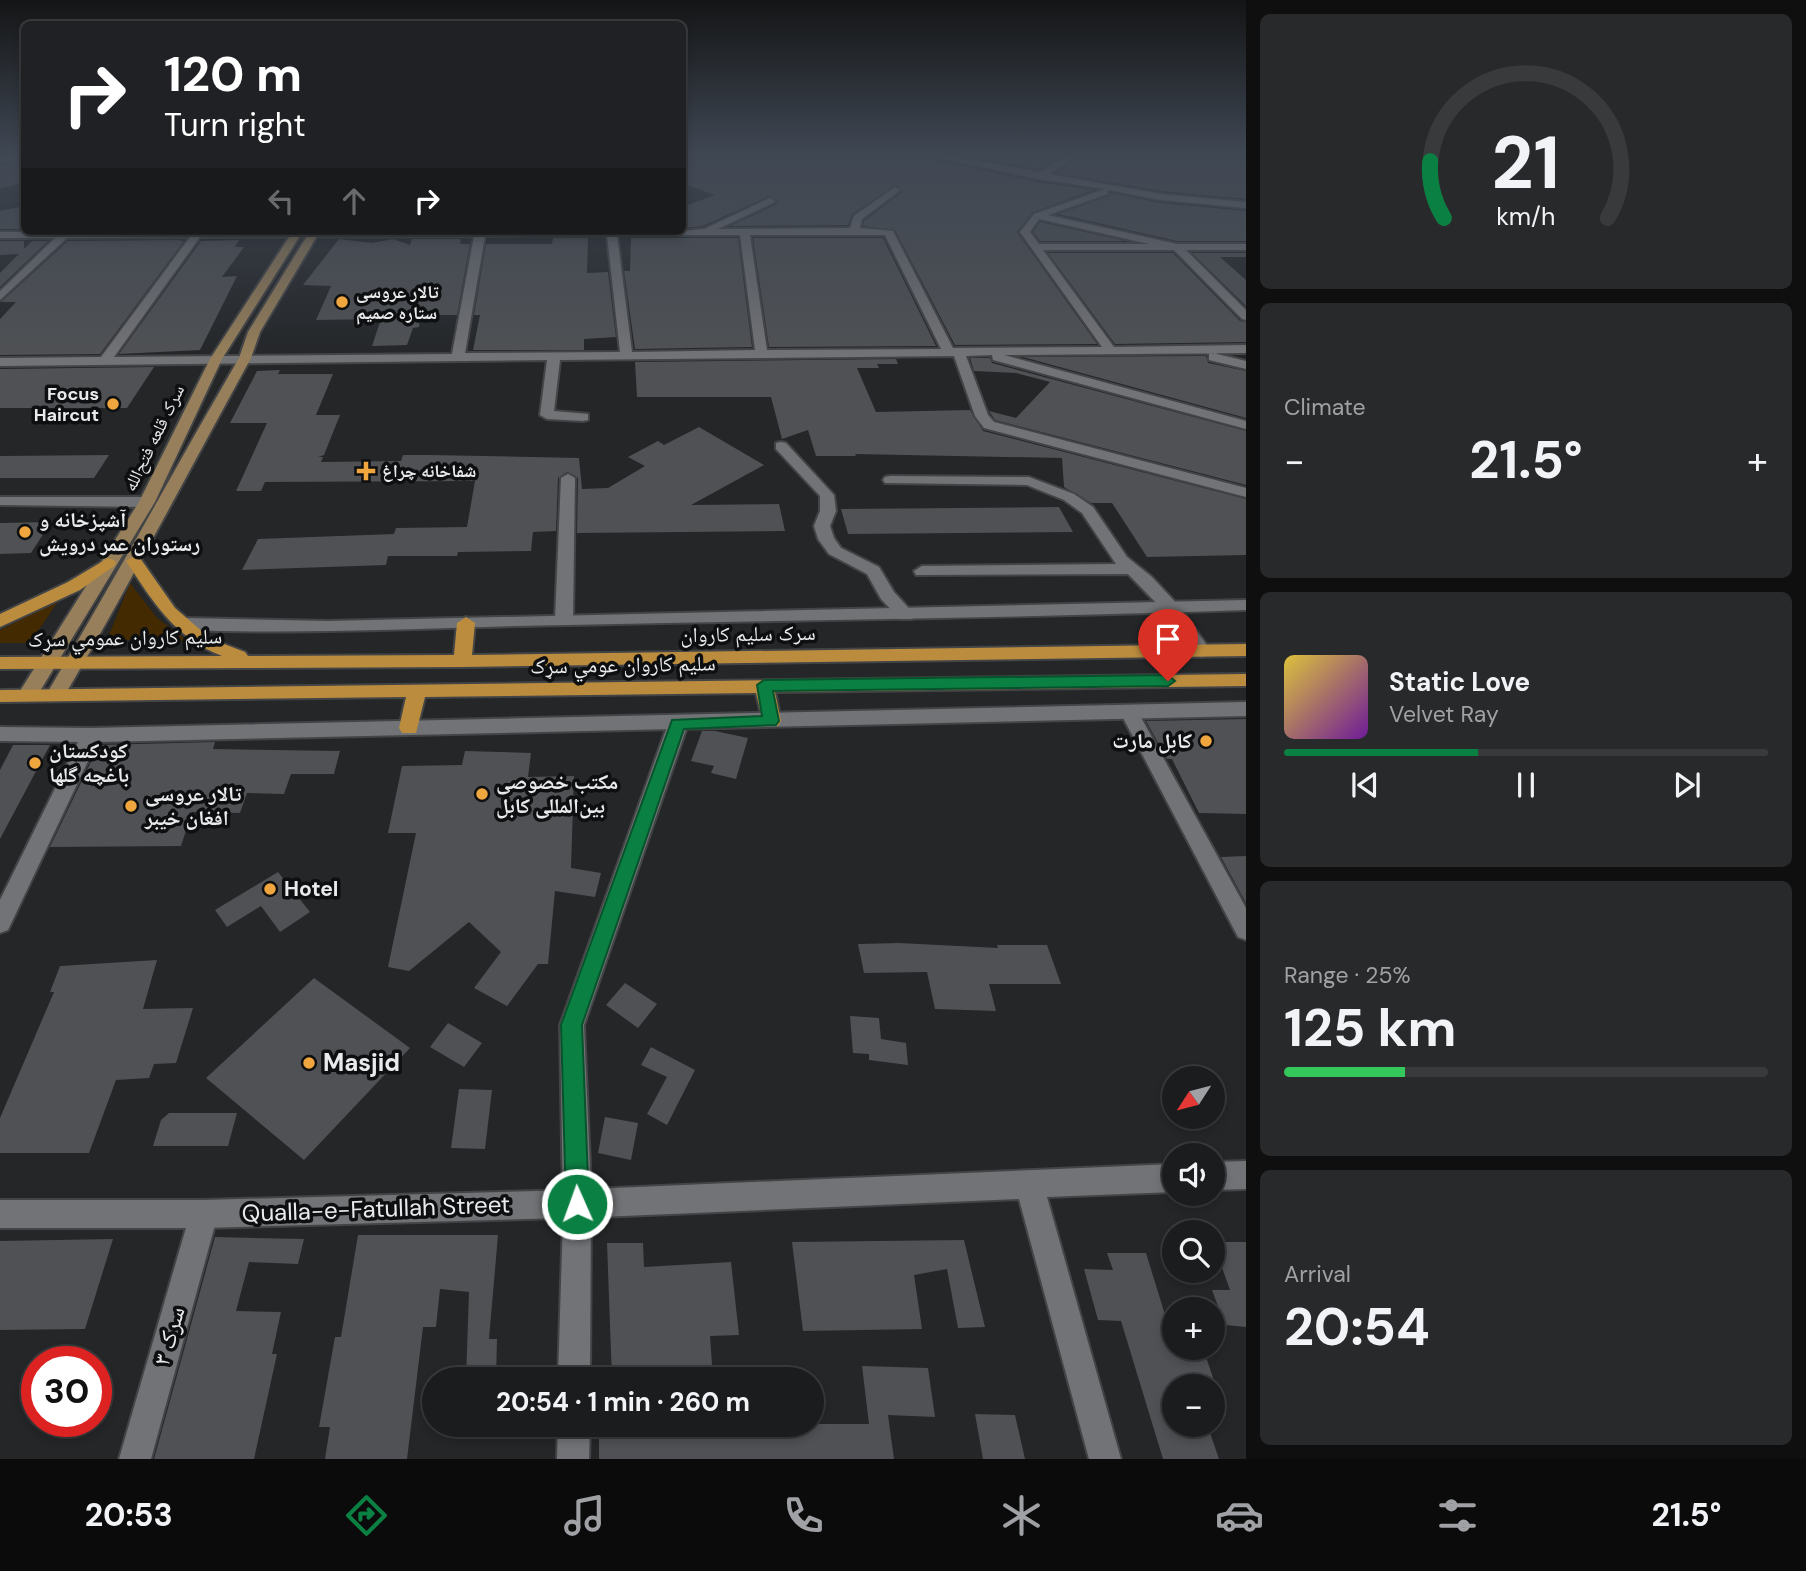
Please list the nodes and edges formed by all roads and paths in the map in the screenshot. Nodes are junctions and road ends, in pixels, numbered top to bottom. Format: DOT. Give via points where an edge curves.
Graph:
graph roads {
  1 [pos="729,220"];
  2 [pos="857,220"];
  3 [pos="1034,220"];
  4 [pos="1055,220"];
  5 [pos="686,231"];
  6 [pos="705,231"];
  7 [pos="854,231"];
  8 [pos="745,232"];
  9 [pos="21,234"];
  10 [pos="0,235"];
  11 [pos="64,235"];
  12 [pos="197,235"];
  13 [pos="295,235"];
  14 [pos="312,235"];
  15 [pos="480,235"];
  16 [pos="612,235"];
  17 [pos="1036,247"];
  18 [pos="1177,247"];
  19 [pos="1246,247"];
  20 [pos="0,297"];
  21 [pos="1246,317"];
  22 [pos="1182,349"];
  23 [pos="1246,349"];
  24 [pos="1111,350"];
  25 [pos="987,351"];
  26 [pos="954,352"];
  27 [pos="761,353"];
  28 [pos="554,355"];
  29 [pos="626,355"];
  30 [pos="458,356"];
  31 [pos="245,358"];
  32 [pos="106,359"];
  33 [pos="216,359"];
  34 [pos="0,362"];
  35 [pos="1246,365"];
  36 [pos="583,417"];
  37 [pos="1246,425"];
  38 [pos="781,446"];
  39 [pos="568,478"];
  40 [pos="890,480"];
  41 [pos="1246,493"];
  42 [pos="0,500"];
  43 [pos="147,502"];
  44 [pos="134,561"];
  45 [pos="108,563"];
  46 [pos="1128,569"];
  47 [pos="922,571"];
  48 [pos="1246,605"];
  49 [pos="1171,608"];
  50 [pos="906,615"];
  51 [pos="564,619"];
  52 [pos="0,621"];
  53 [pos="466,623"];
  54 [pos="184,624"];
  55 [pos="1246,650"];
  56 [pos="1202,651"];
  57 [pos="250,660"];
  58 [pos="74,661"];
  59 [pos="462,661"];
  60 [pos="47,662"];
  61 [pos="0,663"];
  62 [pos="1246,680"];
  63 [pos="764,685"];
  64 [pos="417,691"];
  65 [pos="55,695"];
  66 [pos="0,696"];
  67 [pos="27,696"];
  68 [pos="1246,709"];
  69 [pos="1129,712"];
  70 [pos="771,721"];
  71 [pos="678,724"];
  72 [pos="409,728"];
  73 [pos="0,734"];
  74 [pos="91,735"];
  75 [pos="0,923"];
  76 [pos="1246,930"];
  77 [pos="1246,1175"];
  78 [pos="1225,1176"];
  79 [pos="1162,1178"];
  80 [pos="1029,1184"];
  81 [pos="577,1204"];
  82 [pos="0,1214"];
  83 [pos="204,1214"];
  84 [pos="574,1367"];
  85 [pos="574,1437"];
  86 [pos="135,1459"];
  87 [pos="573,1459"];
  88 [pos="1105,1459"];
  1 -- 6 [label="street"];
  2 -- 7 [label="street"];
  3 -- 17 [label="street" via="1025,232"];
  4 -- 18 [label="street"];
  5 -- 6 [label="street"];
  6 -- 8 [label="street"];
  7 -- 8 [label="street"];
  7 -- 26 [label="street" via="889,233"];
  8 -- 27 [label="street"];
  9 -- 10 [label="street"];
  11 -- 20 [label="street"];
  12 -- 32 [label="street"];
  13 -- 33 [label="main road, سرک قلعه فتح‌الله"];
  14 -- 31 [label="main road, سرک قلعه فتح‌الله" via="254,332"];
  15 -- 30 [label="street"];
  16 -- 29 [label="street"];
  17 -- 18 [label="street"];
  17 -- 24 [label="street"];
  18 -- 19 [label="street"];
  18 -- 21 [label="street"];
  22 -- 23 [label="street"];
  22 -- 24 [label="street"];
  22 -- 35 [label="street"];
  24 -- 25 [label="street"];
  25 -- 26 [label="street"];
  25 -- 37 [label="street" via="1002,359"];
  26 -- 27 [label="street"];
  26 -- 41 [label="street" via="989,425"];
  27 -- 29 [label="street"];
  28 -- 29 [label="street"];
  28 -- 30 [label="street"];
  28 -- 36 [label="street" via="547,415"];
  30 -- 31 [label="street"];
  31 -- 33 [label="street"];
  31 -- 44 [label="main road, سرک قلعه فتح‌الله"];
  32 -- 33 [label="street"];
  32 -- 34 [label="street"];
  33 -- 43 [label="main road, سرک قلعه فتح‌الله"];
  38 -- 50 [label="street" via="827,495 828,511 822,526 826,539 835,551 873,571 887,596"];
  39 -- 51 [label="street"];
  40 -- 46 [label="street" via="1029,481 1045,486 1088,510"];
  42 -- 43 [label="street"];
  43 -- 45 [label="main road, سرک قلعه فتح‌الله"];
  44 -- 54 [label="main road" via="169,611"];
  44 -- 58 [label="main road, سرک قلعه فتح‌الله"];
  45 -- 52 [label="main road" via="74,586"];
  45 -- 60 [label="main road, سرک قلعه فتح‌الله"];
  46 -- 47 [label="street"];
  46 -- 49 [label="street"];
  48 -- 49 [label="street"];
  49 -- 50 [label="street"];
  49 -- 56 [label="street"];
  50 -- 51 [label="street"];
  51 -- 53 [label="street"];
  53 -- 54 [label="street"];
  53 -- 59 [label="main road"];
  54 -- 57 [label="main road" via="205,643"];
  55 -- 56 [label="main road, سرک سلیم کاروان"];
  56 -- 59 [label="main road, سرک سلیم کاروان"];
  57 -- 58 [label="main road, سلیم کاروان عمومي سړک"];
  57 -- 59 [label="main road, سرک سلیم کاروان"];
  58 -- 60 [label="main road, سلیم کاروان عمومي سړک"];
  58 -- 65 [label="main road, سرک قلعه فتح‌الله"];
  60 -- 61 [label="main road, سلیم کاروان عمومي سړک"];
  60 -- 67 [label="main road, سرک قلعه فتح‌الله"];
  62 -- 63 [label="main road, سلیم کاروان عومي سړک"];
  63 -- 64 [label="main road, سلیم کاروان عومي سړک"];
  63 -- 70 [label="main road"];
  64 -- 65 [label="main road, سلیم کاروان عومي سړک"];
  64 -- 72 [label="main road"];
  65 -- 67 [label="main road, سلیم کاروان عومي سړک"];
  66 -- 67 [label="main road, سلیم کاروان عومي سړک"];
  68 -- 69 [label="street"];
  69 -- 70 [label="street"];
  69 -- 76 [label="street"];
  70 -- 71 [label="street"];
  71 -- 72 [label="street"];
  71 -- 81 [label="street" via="572,1025"];
  72 -- 74 [label="street"];
  73 -- 74 [label="street"];
  74 -- 75 [label="street"];
  77 -- 78 [label="street"];
  79 -- 80 [label="street, Qualla-e-Fatullah Street"];
  80 -- 81 [label="street, Qualla-e-Fatullah Street"];
  80 -- 88 [label="street"];
  81 -- 83 [label="street, Qualla-e-Fatullah Street"];
  81 -- 84 [label="street"];
  82 -- 83 [label="street, Qualla-e-Fatullah Street"];
  83 -- 86 [label="street, سرک ۳"];
  85 -- 87 [label="street"];
}
